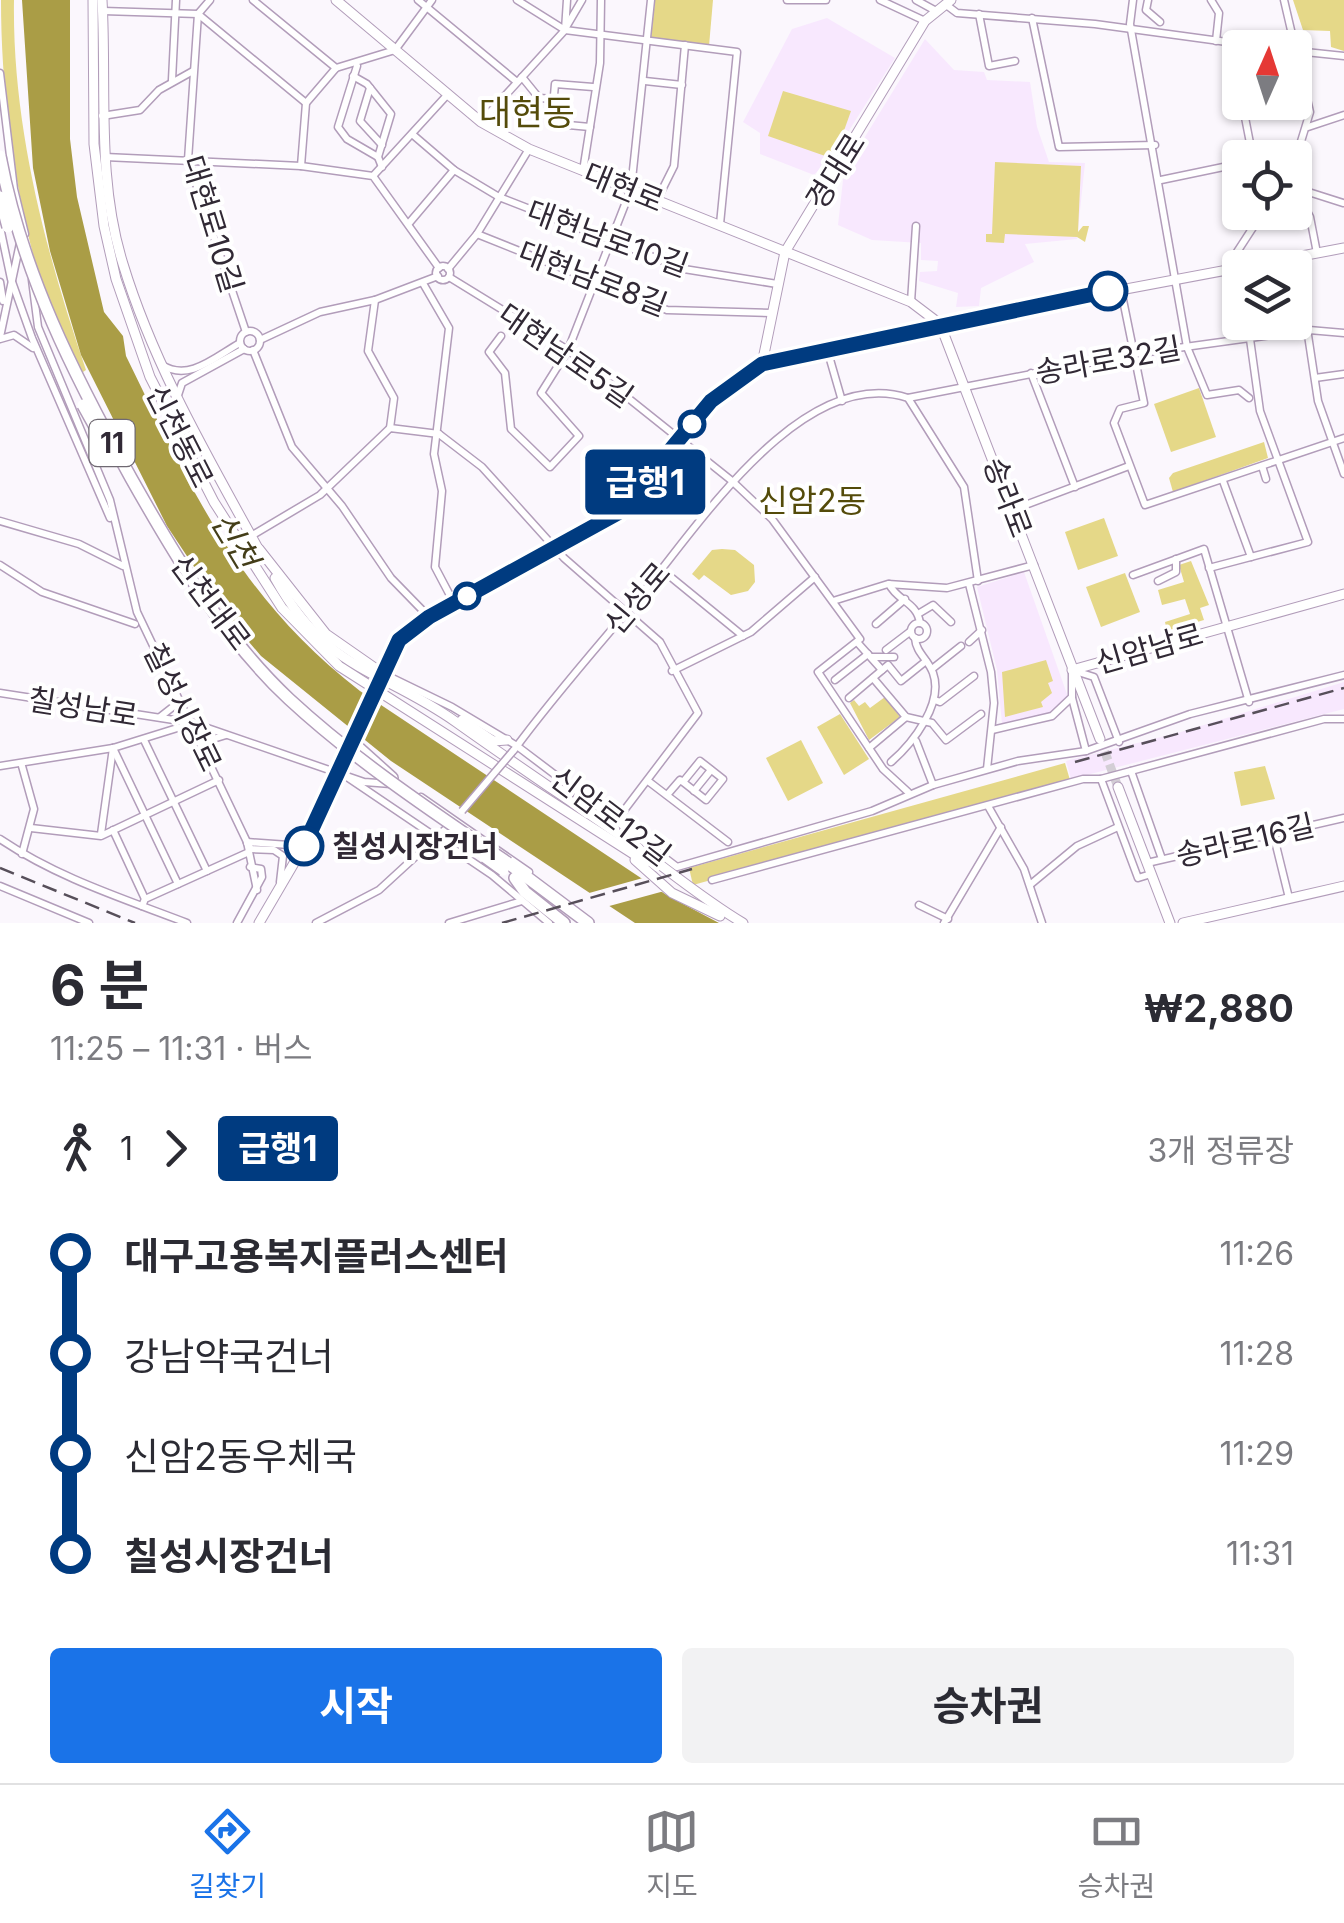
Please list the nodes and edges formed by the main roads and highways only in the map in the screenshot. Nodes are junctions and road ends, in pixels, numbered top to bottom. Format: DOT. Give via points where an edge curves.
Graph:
graph roads {
  1 [pos="93,0"];
  2 [pos="336,0"];
  3 [pos="103,4"];
  4 [pos="944,5"];
  5 [pos="0,156"];
  6 [pos="0,197"];
  7 [pos="1344,248"];
  8 [pos="785,252"];
  9 [pos="1312,254"];
  10 [pos="122,263"];
  11 [pos="1222,271"];
  12 [pos="940,324"];
  13 [pos="762,364"];
  14 [pos="150,377"];
  15 [pos="176,434"];
  16 [pos="238,516"];
  17 [pos="259,549"];
  18 [pos="1344,594"];
  19 [pos="1072,670"];
  20 [pos="382,673"];
  21 [pos="410,696"];
  22 [pos="1100,739"];
  23 [pos="352,742"];
  24 [pos="512,746"];
  25 [pos="510,764"];
  26 [pos="403,786"];
  27 [pos="1118,786"];
  28 [pos="617,841"];
  29 [pos="505,866"];
  30 [pos="520,877"];
  31 [pos="1344,886"];
  32 [pos="524,896"];
  33 [pos="718,911"];
  34 [pos="534,912"];
  35 [pos="259,923"];
  36 [pos="564,923"];
  37 [pos="575,923"];
  38 [pos="588,923"];
  39 [pos="598,923"];
  40 [pos="731,923"];
  41 [pos="743,923"];
  42 [pos="756,923"];
  43 [pos="1170,923"];
  44 [pos="1183,923"];
  1 -- 14 [label="main road, 신천동로" via="93,118 104,226"];
  2 -- 8 [label="main road, 대현로" via="481,122 529,149"];
  3 -- 10 [label="main road, 신천동로" via="105,157"];
  4 -- 8 [label="main road, 경대로" via="925,21"];
  5 -- 29 [label="highway, 신천대로 / 11, bridge" via="20,242 48,318 176,559 288,698"];
  6 -- 29 [label="highway, 신천대로 / 11, bridge" via="34,303 68,374 170,562 217,627 281,702 356,764"];
  7 -- 9 [label="main road"];
  8 -- 12 [label="main road, 대현로" via="911,302"];
  8 -- 13 [label="main road, 경대로"];
  10 -- 14 [label="main road" via="160,370"];
  10 -- 16 [label="main road, 신천동로" via="162,364"];
  11 -- 12 [label="main road"];
  12 -- 13 [label="main road"];
  12 -- 19 [label="main road, 송라로"];
  13 -- 20 [label="main road" via="711,401 618,513 429,617 399,640"];
  14 -- 15 [label="main road, 신천동로"];
  15 -- 16 [label="main road" via="185,428"];
  15 -- 28 [label="main road, 신천동로" via="282,608 339,666"];
  16 -- 17 [label="main road, 신천동로"];
  17 -- 20 [label="main road" via="326,634"];
  17 -- 21 [label="main road, 신천동로" via="313,634 364,674"];
  18 -- 19 [label="main road, 신암남로"];
  19 -- 22 [label="main road, 송라로"];
  20 -- 23 [label="main road, bridge"];
  21 -- 24 [label="main road"];
  21 -- 25 [label="main road, 신천동로"];
  23 -- 26 [label="highway"];
  23 -- 35 [label="main road, bridge"];
  25 -- 28 [label="main road, 신천동로"];
  25 -- 28 [label="main road" via="564,793 577,789 578,801"];
  27 -- 43 [label="main road"];
  28 -- 33 [label="main road, 신천동로"];
  29 -- 30 [label="highway, 신천대로"];
  30 -- 32 [label="highway"];
  30 -- 37 [label="highway, 신천대로"];
  30 -- 38 [label="highway, 신천대로"];
  30 -- 39 [label="highway"];
  31 -- 44 [label="main road"];
  32 -- 34 [label="highway"];
  32 -- 36 [label="highway"];
  33 -- 40 [label="main road, 신천동로"];
  33 -- 41 [label="main road, 신천동로"];
  33 -- 42 [label="main road"];
}
